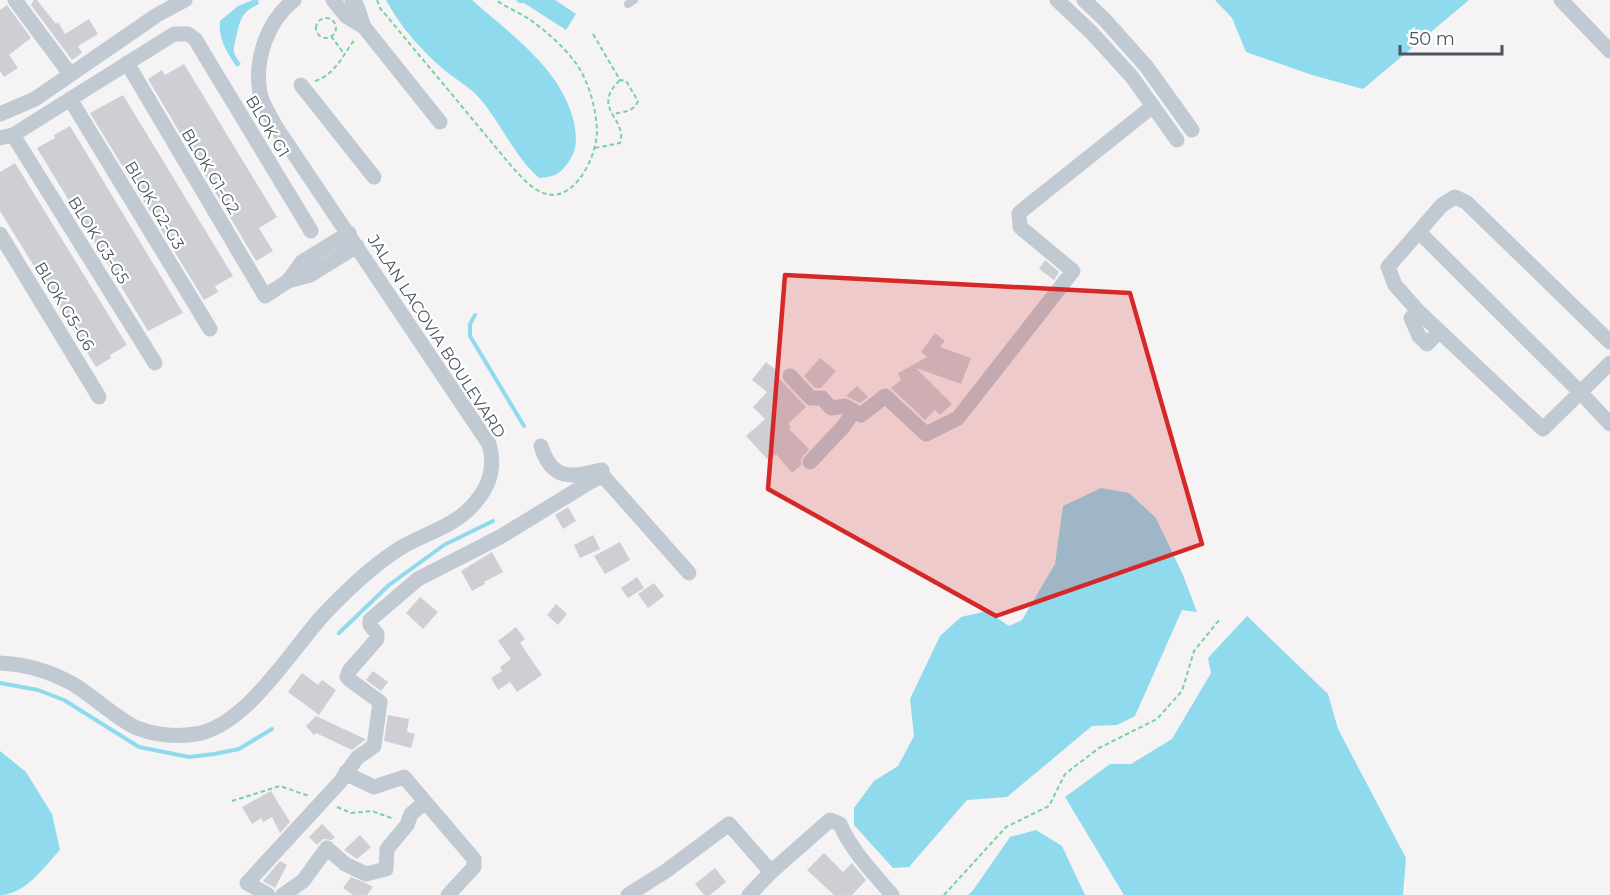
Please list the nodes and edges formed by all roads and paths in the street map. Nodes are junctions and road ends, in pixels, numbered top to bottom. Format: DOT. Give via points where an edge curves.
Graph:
graph roads {
  1 [pos="15,0"];
  2 [pos="185,0"];
  3 [pos="294,0"];
  4 [pos="333,0"];
  5 [pos="352,0"];
  6 [pos="377,0"];
  7 [pos="496,0"];
  8 [pos="1057,0"];
  9 [pos="1084,0"];
  10 [pos="1561,0"];
  11 [pos="366,30"];
  12 [pos="593,34"];
  13 [pos="331,36"];
  14 [pos="1610,51"];
  15 [pos="345,55"];
  16 [pos="127,63"];
  17 [pos="70,74"];
  18 [pos="620,80"];
  19 [pos="301,85"];
  20 [pos="70,99"];
  21 [pos="1153,106"];
  22 [pos="0,114"];
  23 [pos="612,114"];
  24 [pos="440,122"];
  25 [pos="1192,130"];
  26 [pos="6,137"];
  27 [pos="1177,140"];
  28 [pos="595,148"];
  29 [pos="374,177"];
  30 [pos="311,231"];
  31 [pos="1419,232"];
  32 [pos="0,234"];
  33 [pos="353,239"];
  34 [pos="210,329"];
  35 [pos="1610,342"];
  36 [pos="154,363"];
  37 [pos="1610,363"];
  38 [pos="790,376"];
  39 [pos="1581,393"];
  40 [pos="99,397"];
  41 [pos="854,411"];
  42 [pos="1610,424"];
  43 [pos="541,446"];
  44 [pos="810,462"];
  45 [pos="604,477"];
  46 [pos="689,573"];
  47 [pos="1220,619"];
  48 [pos="0,663"];
  49 [pos="346,772"];
  50 [pos="425,802"];
  51 [pos="771,872"];
  52 [pos="268,895"];
  53 [pos="283,895"];
  54 [pos="448,895"];
  55 [pos="628,895"];
  56 [pos="749,895"];
  57 [pos="892,895"];
  58 [pos="944,895"];
  1 -- 17 [label="street"];
  2 -- 17 [label="street"];
  3 -- 33 [label="street, JALAN LACOVIA BOULEVARD" via="269,29 258,64 260,95 276,127"];
  4 -- 11 [label="street" via="346,16"];
  5 -- 11 [label="street"];
  6 -- 28 [label="path" via="513,168 537,190 551,195 567,191 584,173"];
  7 -- 28 [label="path" via="532,21 576,64 595,112"];
  8 -- 21 [label="street" via="1132,77"];
  9 -- 25 [label="street" via="1146,66"];
  10 -- 14 [label="street"];
  11 -- 15 [label="path"];
  11 -- 24 [label="street"];
  12 -- 18 [label="path"];
  13 -- 13 [label="path" via="319,34 316,26 320,20 334,22"];
  13 -- 15 [label="path"];
  15 -- 19 [label="path" via="326,77"];
  16 -- 20 [label="street"];
  16 -- 30 [label="street, BLOK G1" via="174,34 188,34 195,39"];
  16 -- 33 [label="street, BLOK G1-G2" via="265,296 288,281 302,262"];
  17 -- 22 [label="street" via="35,99"];
  18 -- 23 [label="path" via="610,90"];
  18 -- 23 [label="path" via="626,81 638,101 632,110"];
  19 -- 29 [label="street"];
  20 -- 26 [label="street"];
  20 -- 34 [label="street, BLOK G2-G3"];
  21 -- 27 [label="street"];
  21 -- 41 [label="street" via="1019,213 1020,227 1072,271 958,418 926,434 885,396 861,415"];
  23 -- 28 [label="path" via="620,130 620,143"];
  26 -- 36 [label="street, BLOK G3-G5"];
  31 -- 35 [label="street" via="1455,196 1466,202"];
  31 -- 39 [label="street"];
  31 -- 39 [label="street" via="1388,267 1395,285 1418,312 1543,429"];
  32 -- 40 [label="street, BLOK G5-G6"];
  33 -- 48 [label="street, JALAN LACOVIA BOULEVARD" via="489,444 493,459 487,484 474,505 455,522 403,547 368,572 326,612 249,703 221,726 196,734 165,735 136,728 74,685 42,669"];
  37 -- 39 [label="street"];
  38 -- 41 [label="street" via="811,398 822,398 831,408 845,406"];
  39 -- 42 [label="street"];
  41 -- 44 [label="street"];
  43 -- 45 [label="street" via="545,461 560,473 576,476 602,470"];
  45 -- 46 [label="street"];
  45 -- 49 [label="street" via="418,579 370,620 377,639 347,677 381,704 374,746"];
  47 -- 58 [label="path" via="1194,651 1182,691 1157,719 1099,748 1065,774 1049,806 1006,827"];
  49 -- 50 [label="street" via="374,786 404,777"];
  49 -- 52 [label="street" via="247,883"];
  50 -- 53 [label="street" via="411,814 387,849 386,869 366,874 345,864 327,848 303,881"];
  50 -- 54 [label="street" via="474,859 474,867"];
  51 -- 55 [label="street" via="729,824"];
  51 -- 56 [label="street"];
  51 -- 57 [label="street" via="830,820 840,824 855,852"];
}
